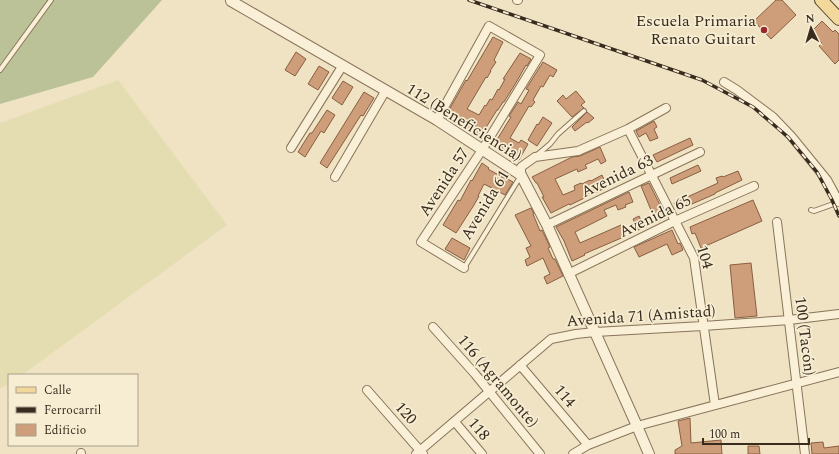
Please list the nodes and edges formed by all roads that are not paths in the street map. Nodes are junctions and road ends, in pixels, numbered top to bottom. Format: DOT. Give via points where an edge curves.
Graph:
graph roads {
  1 [pos="51,0"];
  2 [pos="231,0"];
  3 [pos="820,0"];
  4 [pos="839,18"];
  5 [pos="343,65"];
  6 [pos="0,70"];
  7 [pos="724,82"];
  8 [pos="386,90"];
  9 [pos="666,108"];
  10 [pos="584,111"];
  11 [pos="437,120"];
  12 [pos="628,129"];
  13 [pos="291,148"];
  14 [pos="482,150"];
  15 [pos="700,152"];
  16 [pos="536,157"];
  17 [pos="521,175"];
  18 [pos="652,175"];
  19 [pos="335,177"];
  20 [pos="754,186"];
  21 [pos="839,202"];
  22 [pos="811,210"];
  23 [pos="675,222"];
  24 [pos="777,222"];
  25 [pos="547,225"];
  26 [pos="464,268"];
  27 [pos="568,274"];
  28 [pos="839,314"];
  29 [pos="789,320"];
  30 [pos="703,326"];
  31 [pos="433,327"];
  32 [pos="595,332"];
  33 [pos="520,365"];
  34 [pos="839,372"];
  35 [pos="797,384"];
  36 [pos="367,390"];
  37 [pos="490,392"];
  38 [pos="715,405"];
  39 [pos="455,422"];
  40 [pos="637,426"];
  41 [pos="588,445"];
  42 [pos="420,453"];
  43 [pos="482,454"];
  44 [pos="540,454"];
  45 [pos="573,454"];
  46 [pos="648,454"];
  47 [pos="805,454"];
  1 -- 6 [label="lane"];
  2 -- 5 [label="street, 112 (Beneficiencia)"];
  3 -- 4 [label="main road"];
  5 -- 8 [label="street, 112 (Beneficiencia)"];
  5 -- 13 [label="street"];
  7 -- 21 [label="street" via="773,117 827,180"];
  8 -- 11 [label="street, 112 (Beneficiencia)"];
  8 -- 19 [label="street"];
  9 -- 12 [label="street"];
  10 -- 16 [label="lane"];
  11 -- 14 [label="street, 112 (Beneficiencia)"];
  11 -- 14 [label="street, Avenida 57" via="490,26 540,55"];
  12 -- 16 [label="street" via="578,151"];
  12 -- 18 [label="street, 104"];
  14 -- 17 [label="street, 112 (Beneficiencia)"];
  14 -- 26 [label="street, Avenida 57" via="421,242"];
  15 -- 18 [label="street, Avenida 63"];
  16 -- 17 [label="street, Avenida 61" via="521,167"];
  17 -- 25 [label="street, 112 (Beneficiencia)"];
  17 -- 26 [label="lane, Avenida 61"];
  18 -- 23 [label="street, 104"];
  18 -- 25 [label="street, Avenida 63"];
  20 -- 23 [label="street, Avenida 65"];
  21 -- 22 [label="lane"];
  23 -- 27 [label="street, Avenida 65"];
  23 -- 30 [label="street, 104" via="694,258"];
  24 -- 29 [label="street, 100 (Tacón)"];
  25 -- 27 [label="street, 112 (Beneficiencia)"];
  27 -- 32 [label="street, 112 (Beneficiencia)"];
  28 -- 29 [label="street, Avenida 71 (Amistad)"];
  29 -- 30 [label="street, Avenida 71 (Amistad)"];
  29 -- 35 [label="street, 100 (Tacón)"];
  30 -- 32 [label="street, Avenida 71 (Amistad)"];
  30 -- 38 [label="street, 104"];
  31 -- 37 [label="street, 116 (Agramonte)"];
  32 -- 33 [label="street, Avenida 71 (Amistad)" via="551,339"];
  32 -- 40 [label="street, 112 (Beneficiencia)"];
  33 -- 37 [label="street, Avenida 71 (Amistad)"];
  33 -- 41 [label="street, 114"];
  34 -- 35 [label="street"];
  35 -- 38 [label="street"];
  35 -- 47 [label="street, 100 (Tacón)"];
  36 -- 42 [label="street, 120"];
  37 -- 39 [label="street, Avenida 71 (Amistad)"];
  37 -- 44 [label="street, 116 (Agramonte)"];
  38 -- 40 [label="street"];
  39 -- 42 [label="street, Avenida 71 (Amistad)"];
  39 -- 43 [label="street, 118"];
  40 -- 41 [label="street"];
  40 -- 46 [label="street, 112 (Beneficiencia)"];
  41 -- 45 [label="street"];
}
